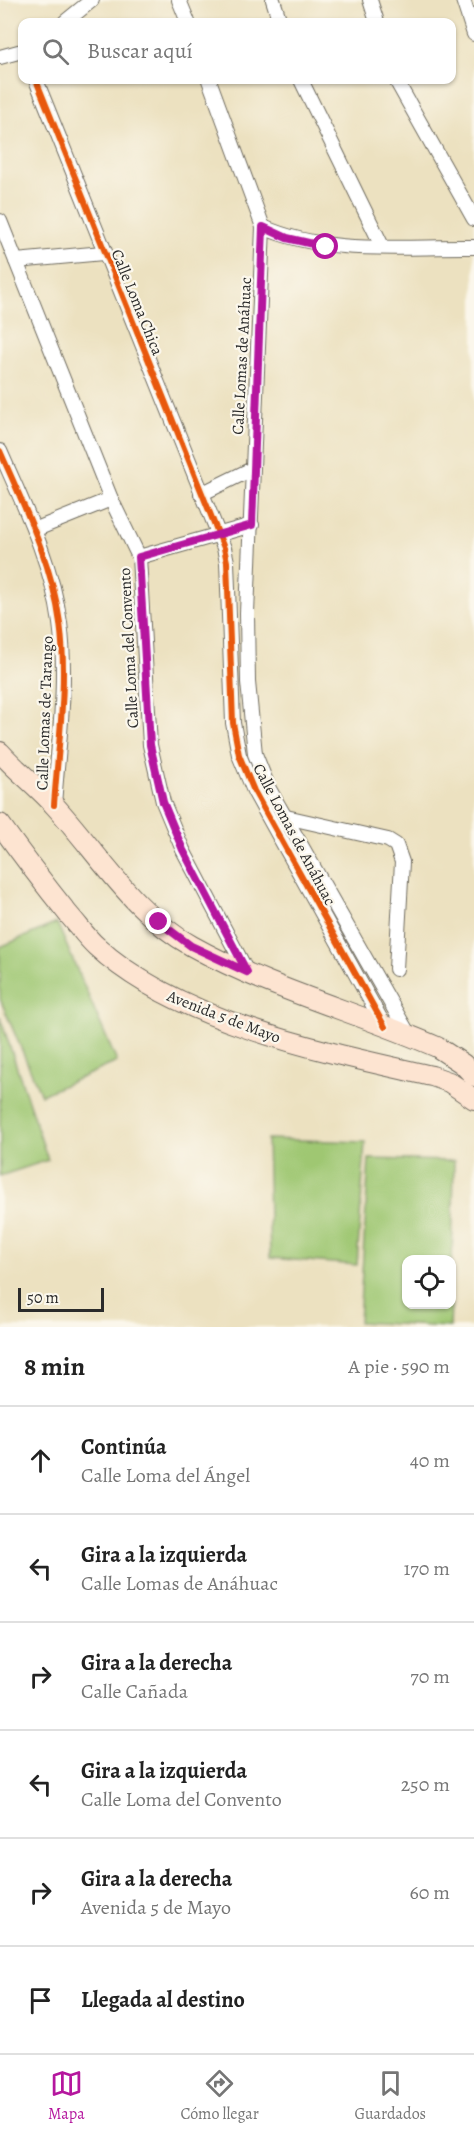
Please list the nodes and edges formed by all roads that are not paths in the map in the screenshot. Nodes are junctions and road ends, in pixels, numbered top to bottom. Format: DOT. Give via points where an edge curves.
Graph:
graph roads {
  1 [pos="92,0"];
  2 [pos="179,0"];
  3 [pos="273,0"];
  4 [pos="370,0"];
  5 [pos="463,0"];
  6 [pos="70,18"];
  7 [pos="186,18"];
  8 [pos="279,18"];
  9 [pos="377,18"];
  10 [pos="474,33"];
  11 [pos="18,52"];
  12 [pos="0,57"];
  13 [pos="38,84"];
  14 [pos="209,84"];
  15 [pos="303,84"];
  16 [pos="398,84"];
  17 [pos="474,219"];
  18 [pos="0,221"];
  19 [pos="263,227"];
  20 [pos="382,246"];
  21 [pos="474,247"];
  22 [pos="103,253"];
  23 [pos="16,261"];
  24 [pos="0,451"];
  25 [pos="252,469"];
  26 [pos="201,494"];
  27 [pos="111,499"];
  28 [pos="252,525"];
  29 [pos="34,530"];
  30 [pos="217,534"];
  31 [pos="139,557"];
  32 [pos="0,752"];
  33 [pos="54,806"];
  34 [pos="286,817"];
  35 [pos="0,824"];
  36 [pos="396,969"];
  37 [pos="247,972"];
  38 [pos="384,1027"];
  39 [pos="409,1035"];
  40 [pos="474,1076"];
  41 [pos="473,1098"];
  1 -- 6 [label="street"];
  2 -- 7 [label="street"];
  3 -- 8 [label="street"];
  4 -- 9 [label="street"];
  5 -- 10 [label="street"];
  11 -- 12 [label="street"];
  13 -- 22 [label="street, Calle Loma Chica"];
  14 -- 19 [label="street, Calle Lomas de Anáhuac"];
  15 -- 20 [label="street"];
  16 -- 17 [label="street"];
  18 -- 23 [label="street, Calle Loma del Convento"];
  19 -- 20 [label="street" via="287,238 326,247"];
  19 -- 25 [label="street, Calle Lomas de Anáhuac"];
  20 -- 21 [label="street"];
  22 -- 23 [label="street"];
  22 -- 26 [label="street, Calle Loma Chica"];
  23 -- 27 [label="street, Calle Loma del Convento"];
  24 -- 29 [label="street, Calle Lomas de Tarango"];
  25 -- 26 [label="street"];
  25 -- 28 [label="street, Calle Lomas de Anáhuac"];
  26 -- 30 [label="street, Calle Loma Chica"];
  27 -- 29 [label="street"];
  27 -- 31 [label="street, Calle Loma del Convento"];
  28 -- 30 [label="street"];
  28 -- 34 [label="street, Calle Lomas de Anáhuac" via="247,613 251,725 255,754"];
  29 -- 33 [label="street, Calle Lomas de Tarango" via="60,624 62,674"];
  30 -- 31 [label="street"];
  30 -- 38 [label="street, Calle Lomas de Anáhuac" via="227,562 230,684 238,755"];
  31 -- 37 [label="street, Calle Loma del Convento" via="150,745 163,802 183,850"];
  32 -- 33 [label="main road"];
  33 -- 37 [label="main road" via="159,922 191,946"];
  34 -- 36 [label="street" via="396,845 402,862"];
  34 -- 39 [label="street, Calle Lomas de Anáhuac"];
  35 -- 41 [label="main road, Avenida 5 de Mayo" via="94,945 158,991 303,1046 432,1076"];
  37 -- 38 [label="main road"];
  38 -- 39 [label="main road"];
  38 -- 41 [label="main road" via="445,1064"];
  39 -- 40 [label="main road" via="437,1047"];
}
